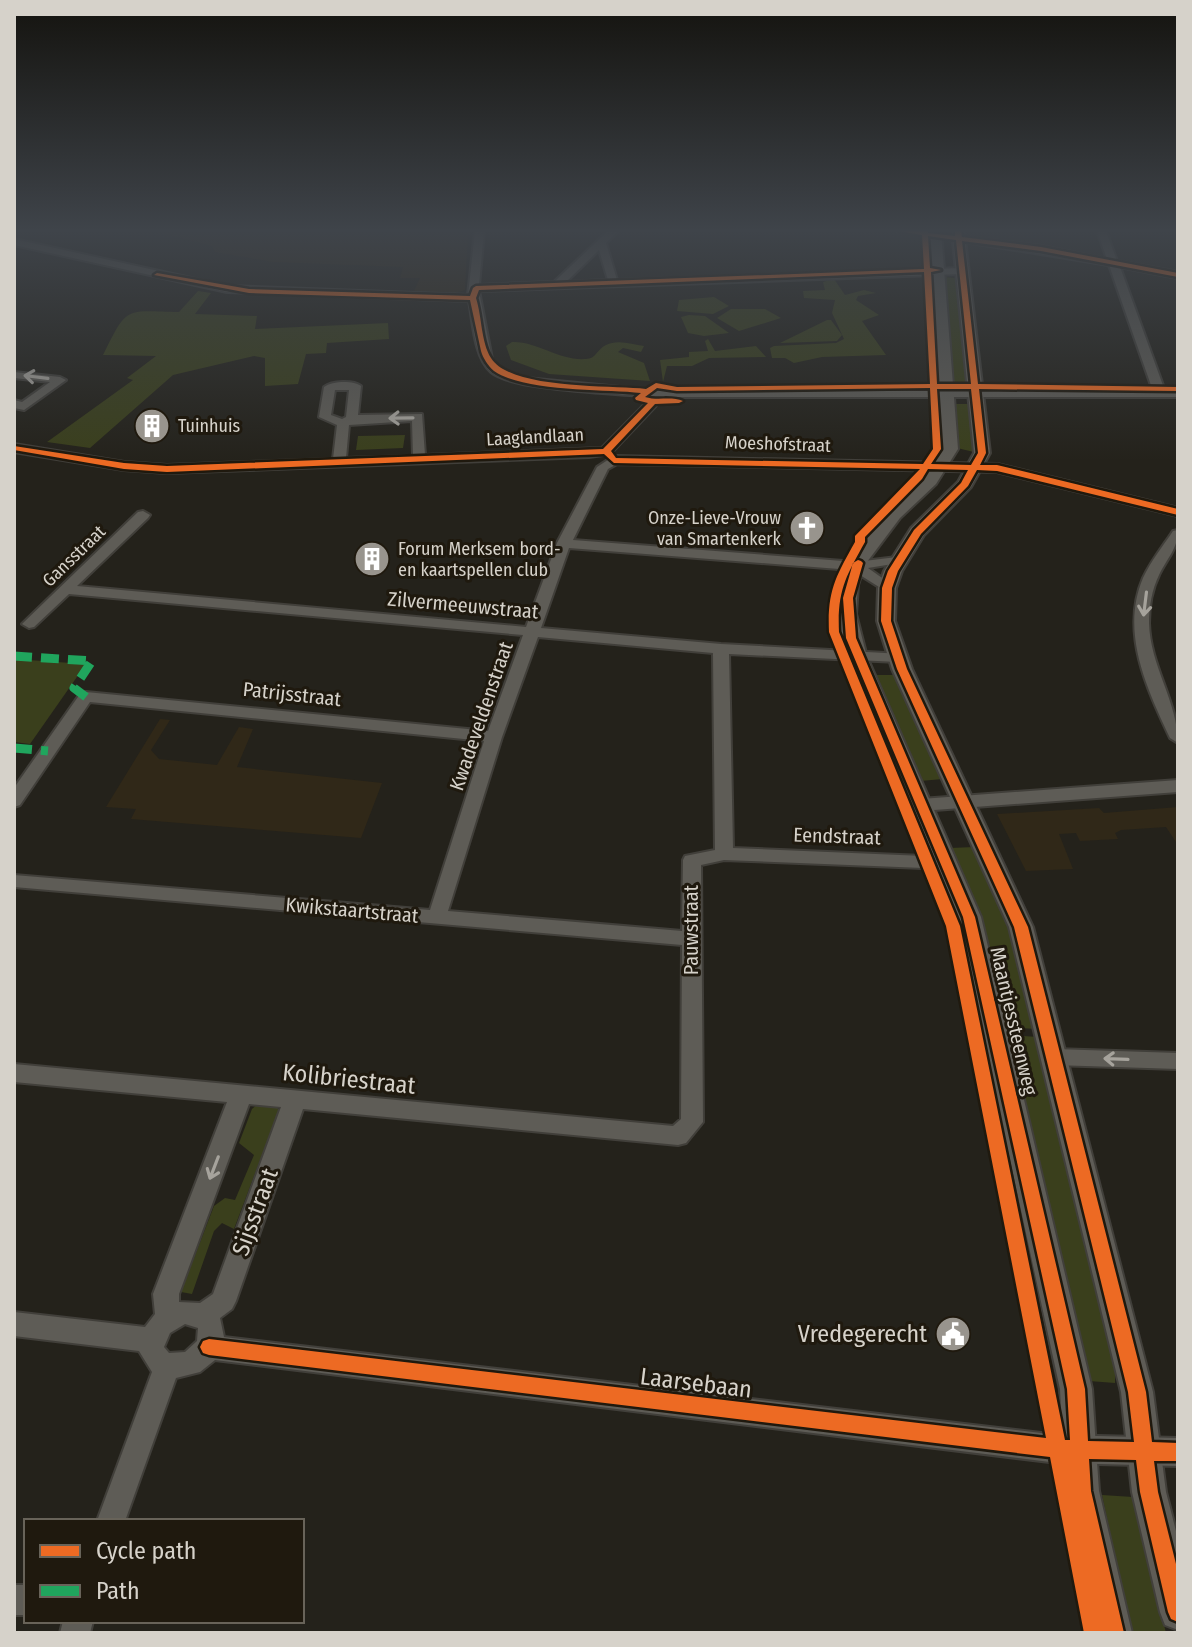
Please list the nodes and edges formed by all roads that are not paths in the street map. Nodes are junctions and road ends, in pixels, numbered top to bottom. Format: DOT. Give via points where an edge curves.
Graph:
graph roads {
  1 [pos="478,308"];
  2 [pos="941,308"];
  3 [pos="966,308"];
  4 [pos="1129,308"];
  5 [pos="14,375"];
  6 [pos="947,393"];
  7 [pos="661,394"];
  8 [pos="975,394"];
  9 [pos="1160,394"];
  10 [pos="1178,394"];
  11 [pos="14,404"];
  12 [pos="14,448"];
  13 [pos="32,451"];
  14 [pos="610,456"];
  15 [pos="419,460"];
  16 [pos="14,463"];
  17 [pos="339,464"];
  18 [pos="941,467"];
  19 [pos="976,467"];
  20 [pos="1178,512"];
  21 [pos="143,515"];
  22 [pos="1178,534"];
  23 [pos="564,543"];
  24 [pos="900,559"];
  25 [pos="856,566"];
  26 [pos="887,588"];
  27 [pos="65,589"];
  28 [pos="29,624"];
  29 [pos="531,632"];
  30 [pos="721,649"];
  31 [pos="858,657"];
  32 [pos="898,657"];
  33 [pos="494,737"];
  34 [pos="1178,738"];
  35 [pos="1178,786"];
  36 [pos="14,801"];
  37 [pos="964,802"];
  38 [pos="921,805"];
  39 [pos="724,854"];
  40 [pos="948,863"];
  41 [pos="14,881"];
  42 [pos="437,917"];
  43 [pos="690,939"];
  44 [pos="1054,1057"];
  45 [pos="1178,1061"];
  46 [pos="14,1073"];
  47 [pos="241,1095"];
  48 [pos="295,1100"];
  49 [pos="678,1136"];
  50 [pos="14,1324"];
  51 [pos="180,1339"];
  52 [pos="1079,1449"];
  53 [pos="1143,1451"];
  54 [pos="1178,1452"];
  55 [pos="112,1519"];
  56 [pos="1178,1612"];
  57 [pos="1114,1633"];
  1 -- 7 [label="street" via="492,366 524,381"];
  2 -- 6 [label="street"];
  3 -- 8 [label="street"];
  4 -- 9 [label="street"];
  11 -- 5 [label="street, one-way" via="24,406 60,380"];
  6 -- 7 [label="street"];
  6 -- 8 [label="street"];
  6 -- 18 [label="street" via="950,444"];
  7 -- 14 [label="street, Laaglandlaan"];
  8 -- 9 [label="street"];
  8 -- 19 [label="street" via="982,453"];
  9 -- 10 [label="street"];
  12 -- 13 [label="street, Laaglandlaan"];
  13 -- 16 [label="street"];
  13 -- 17 [label="street, Laaglandlaan" via="151,468"];
  14 -- 15 [label="street, Laaglandlaan"];
  14 -- 18 [label="street, Moeshofstraat"];
  14 -- 23 [label="street, Kwadeveldenstraat"];
  15 -- 17 [label="street, Laaglandlaan"];
  15 -- 17 [label="street, one-way" via="418,417 348,421"];
  18 -- 19 [label="street"];
  18 -- 25 [label="street, Maantjessteenweg" via="879,533"];
  19 -- 20 [label="street"];
  19 -- 24 [label="street, Maantjessteenweg" via="917,532"];
  21 -- 27 [label="street, Gansstraat"];
  22 -- 34 [label="street, one-way" via="1148,583 1143,626 1147,668"];
  23 -- 25 [label="street"];
  23 -- 29 [label="street, Kwadeveldenstraat"];
  24 -- 25 [label="street"];
  24 -- 26 [label="street, Maantjessteenweg"];
  25 -- 26 [label="street"];
  25 -- 31 [label="street, Maantjessteenweg" via="847,614"];
  26 -- 32 [label="street, Maantjessteenweg" via="886,621"];
  27 -- 28 [label="street, Gansstraat"];
  27 -- 29 [label="street, Zilvermeeuwstraat"];
  29 -- 30 [label="street, Zilvermeeuwstraat"];
  29 -- 33 [label="street, Kwadeveldenstraat"];
  30 -- 31 [label="street, Zilvermeeuwstraat"];
  30 -- 39 [label="street"];
  31 -- 32 [label="street"];
  31 -- 38 [label="street, Maantjessteenweg"];
  32 -- 37 [label="street, Maantjessteenweg"];
  33 -- 36 [label="street, Patrijsstraat" via="86,697"];
  33 -- 42 [label="street, Kwadeveldenstraat"];
  35 -- 37 [label="street"];
  37 -- 38 [label="street"];
  37 -- 44 [label="street, Maantjessteenweg" via="1021,927"];
  38 -- 40 [label="street, Maantjessteenweg"];
  39 -- 40 [label="street, Eendstraat"];
  39 -- 43 [label="street, Pauwstraat" via="692,860"];
  40 -- 52 [label="street, Maantjessteenweg" via="969,917 1014,1108 1076,1389"];
  41 -- 42 [label="street, Kwikstaartstraat"];
  42 -- 43 [label="street, Kwikstaartstraat"];
  43 -- 49 [label="street, Pauwstraat" via="692,1122"];
  45 -- 44 [label="street, one-way"];
  44 -- 53 [label="street, Maantjessteenweg" via="1137,1392"];
  46 -- 47 [label="street, Kolibriestraat"];
  47 -- 48 [label="street, Kolibriestraat"];
  47 -- 51 [label="street, one-way" via="166,1294"];
  48 -- 49 [label="street, Kolibriestraat"];
  48 -- 51 [label="street, Sijsstraat" via="223,1301"];
  50 -- 51 [label="street, Laarsebaan"];
  51 -- 52 [label="street, Laarsebaan"];
  51 -- 55 [label="street"];
  52 -- 53 [label="street, Laarsebaan"];
  52 -- 57 [label="street, Maantjessteenweg" via="1082,1491"];
  53 -- 54 [label="street, Laarsebaan"];
  53 -- 56 [label="street, Maantjessteenweg"];
}
